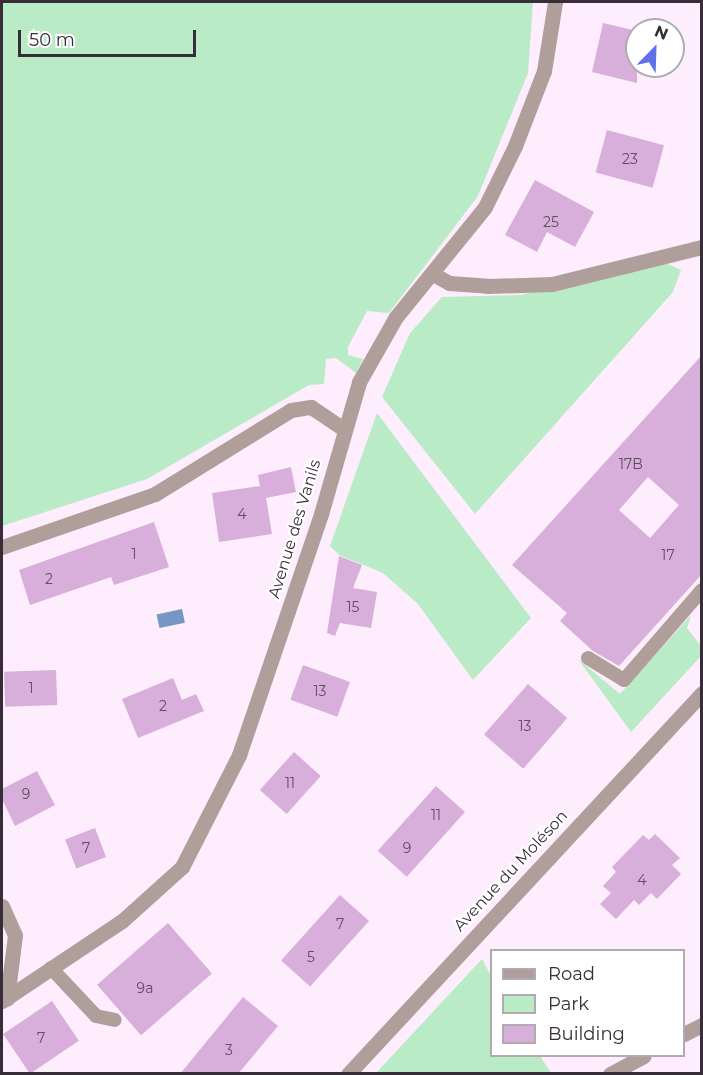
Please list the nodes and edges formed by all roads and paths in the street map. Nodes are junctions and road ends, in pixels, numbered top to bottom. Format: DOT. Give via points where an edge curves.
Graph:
graph roads {
  1 [pos="555,2"];
  2 [pos="702,248"];
  3 [pos="433,274"];
  4 [pos="344,429"];
  5 [pos="2,547"];
  6 [pos="702,590"];
  7 [pos="588,658"];
  8 [pos="702,693"];
  9 [pos="2,906"];
  10 [pos="51,968"];
  11 [pos="4,999"];
  12 [pos="115,1020"];
  13 [pos="702,1025"];
  14 [pos="685,1034"];
  15 [pos="642,1057"];
  16 [pos="348,1074"];
  17 [pos="610,1074"];
  1 -- 3 [label="street, Avenue des Vanils" via="544,71 515,146 484,207"];
  2 -- 3 [label="street" via="552,284 449,283"];
  3 -- 4 [label="street, Avenue des Vanils" via="396,317 366,367"];
  4 -- 5 [label="street" via="311,407 291,410 156,494"];
  4 -- 10 [label="street, Avenue des Vanils" via="321,514 239,755 182,867 122,921"];
  6 -- 7 [label="lane" via="624,680"];
  8 -- 16 [label="street, Avenue du Moléson"];
  9 -- 11 [label="street" via="15,935"];
  10 -- 11 [label="street, Avenue des Vanils"];
  10 -- 12 [label="lane" via="96,1016"];
  13 -- 14 [label="street"];
  15 -- 17 [label="street"];
}
